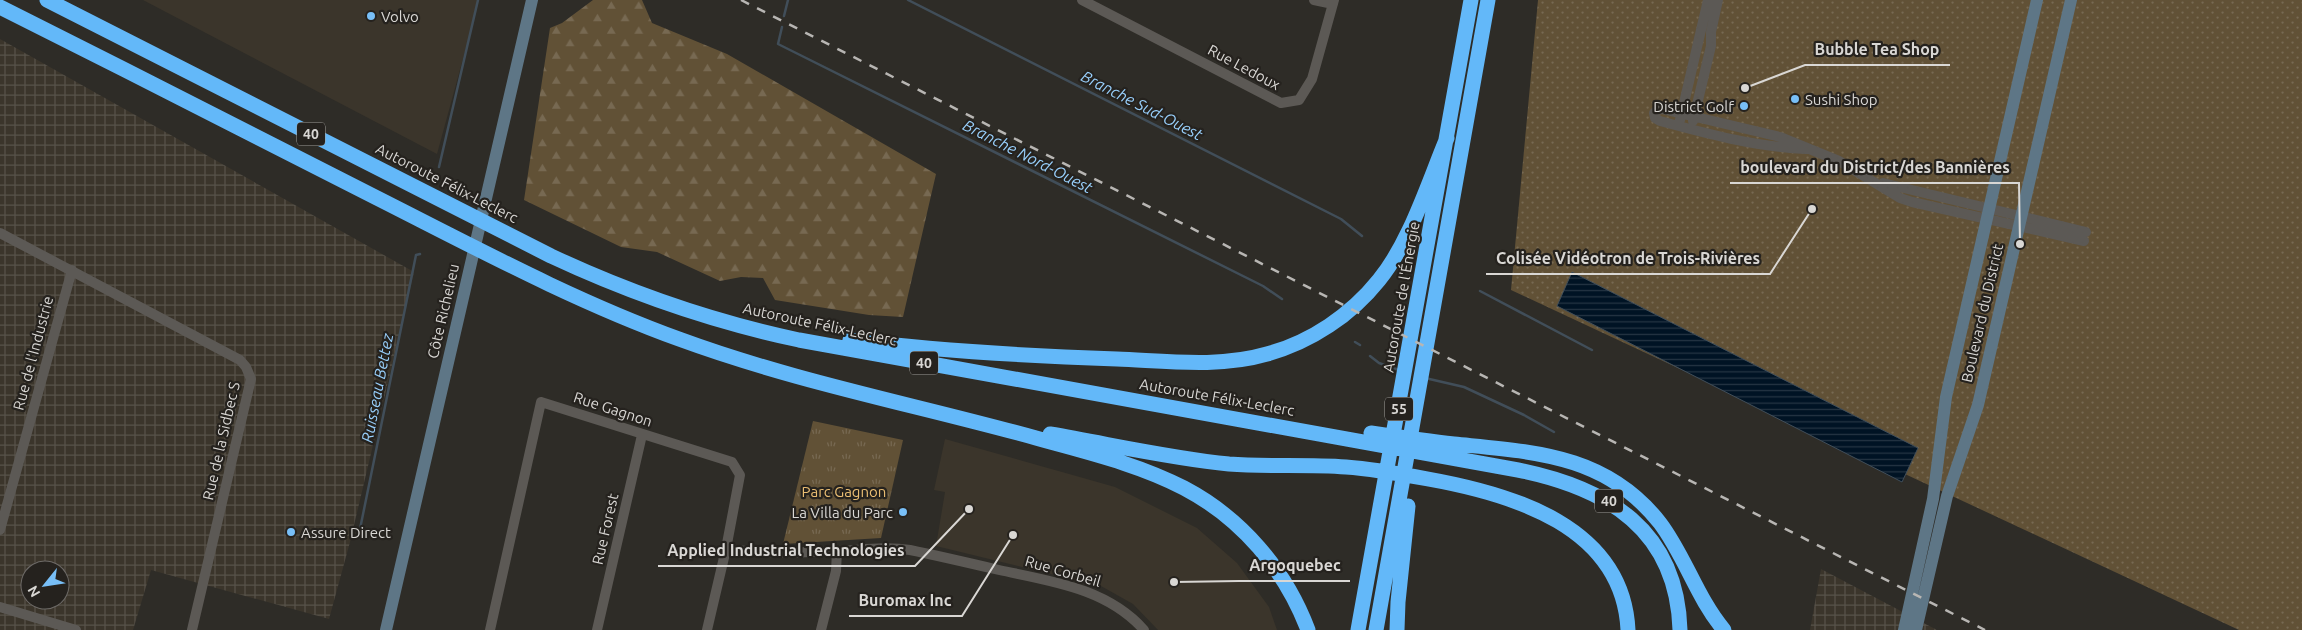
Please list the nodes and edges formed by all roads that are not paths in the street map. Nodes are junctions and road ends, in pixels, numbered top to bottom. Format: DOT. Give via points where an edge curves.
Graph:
graph roads {
  1 [pos="47,0"];
  2 [pos="532,0"];
  3 [pos="1082,0"];
  4 [pos="1314,0"];
  5 [pos="1471,0"];
  6 [pos="1488,0"];
  7 [pos="1708,0"];
  8 [pos="1718,0"];
  9 [pos="2037,0"];
  10 [pos="2071,0"];
  11 [pos="1334,2"];
  12 [pos="0,6"];
  13 [pos="1682,114"];
  14 [pos="1694,116"];
  15 [pos="1679,126"];
  16 [pos="1691,129"];
  17 [pos="1447,138"];
  18 [pos="1806,149"];
  19 [pos="1989,214"];
  20 [pos="2020,221"];
  21 [pos="0,233"];
  22 [pos="2085,236"];
  23 [pos="72,270"];
  24 [pos="750,328"];
  25 [pos="1130,399"];
  26 [pos="975,421"];
  27 [pos="642,435"];
  28 [pos="1401,522"];
  29 [pos="0,530"];
  30 [pos="726,549"];
  31 [pos="837,551"];
  32 [pos="0,607"];
  33 [pos="76,630"];
  34 [pos="192,630"];
  35 [pos="386,630"];
  36 [pos="490,630"];
  37 [pos="597,630"];
  38 [pos="707,630"];
  39 [pos="821,630"];
  40 [pos="1144,630"];
  41 [pos="1308,630"];
  42 [pos="1358,630"];
  43 [pos="1376,630"];
  44 [pos="1397,630"];
  45 [pos="1628,630"];
  46 [pos="1680,630"];
  47 [pos="1724,630"];
  48 [pos="1904,630"];
  49 [pos="1916,630"];
  1 -- 24 [label="highway, Autoroute Félix-Leclerc / 40" via="576,267 667,303"];
  2 -- 35 [label="street, Côte Richelieu"];
  3 -- 11 [label="street, Rue Ledoux" via="1280,103 1299,100 1312,79"];
  4 -- 11 [label="street"];
  5 -- 17 [label="highway, Autoroute de l'Énergie / 55"];
  6 -- 28 [label="highway, 55" via="1422,370"];
  7 -- 13 [label="street"];
  8 -- 14 [label="street"];
  9 -- 19 [label="street, Boulevard du District"];
  10 -- 20 [label="street, Boulevard du District"];
  12 -- 26 [label="highway, 40" via="522,272 605,310 684,341 780,372"];
  13 -- 14 [label="street"];
  13 -- 15 [label="street"];
  13 -- 15 [label="street" via="1660,109 1654,113 1658,120"];
  14 -- 16 [label="street"];
  14 -- 18 [label="street" via="1780,137"];
  15 -- 16 [label="street"];
  16 -- 18 [label="street" via="1754,144"];
  17 -- 24 [label="highway" via="1405,239 1379,280 1345,314 1316,334 1260,356 1200,362 1040,356 922,349"];
  17 -- 42 [label="highway, Autoroute de l'Énergie / 55"];
  18 -- 19 [label="street" via="1836,159 1872,180"];
  19 -- 20 [label="street" via="2006,212"];
  19 -- 20 [label="street" via="2002,223"];
  19 -- 48 [label="street, Boulevard du District" via="1946,398 1933,499"];
  20 -- 22 [label="street"];
  20 -- 49 [label="street, Boulevard du District" via="1978,405 1944,509"];
  21 -- 23 [label="street, Rue de la Sidbec S"];
  23 -- 29 [label="street, Rue de l'Industrie"];
  23 -- 34 [label="street, Rue de la Sidbec S" via="240,360 251,379"];
  24 -- 25 [label="highway, Autoroute Félix-Leclerc / 40" via="842,348"];
  25 -- 46 [label="highway, Autoroute Félix-Leclerc / 40" via="1518,470 1580,486 1621,510 1650,539 1672,581"];
  25 -- 47 [label="highway" via="1428,441 1527,451 1579,464 1618,484 1653,515 1675,545 1707,607"];
  26 -- 41 [label="highway, 40" via="1132,467 1176,484 1204,500 1237,525 1265,554 1290,592"];
  26 -- 45 [label="highway" via="1221,463 1375,470 1509,498 1564,524 1595,552 1618,587"];
  27 -- 30 [label="street, Rue Gagnon" via="732,462 740,475"];
  27 -- 36 [label="street, Rue Gagnon" via="541,402"];
  27 -- 37 [label="street, Rue Forest"];
  28 -- 43 [label="highway, 55"];
  28 -- 44 [label="highway"];
  30 -- 31 [label="street, Rue Corbeil"];
  30 -- 38 [label="street, Rue Gagnon"];
  31 -- 39 [label="street" via="836,571"];
  31 -- 40 [label="street, Rue Corbeil" via="903,549 1071,586 1112,604"];
  32 -- 33 [label="street"];
}
